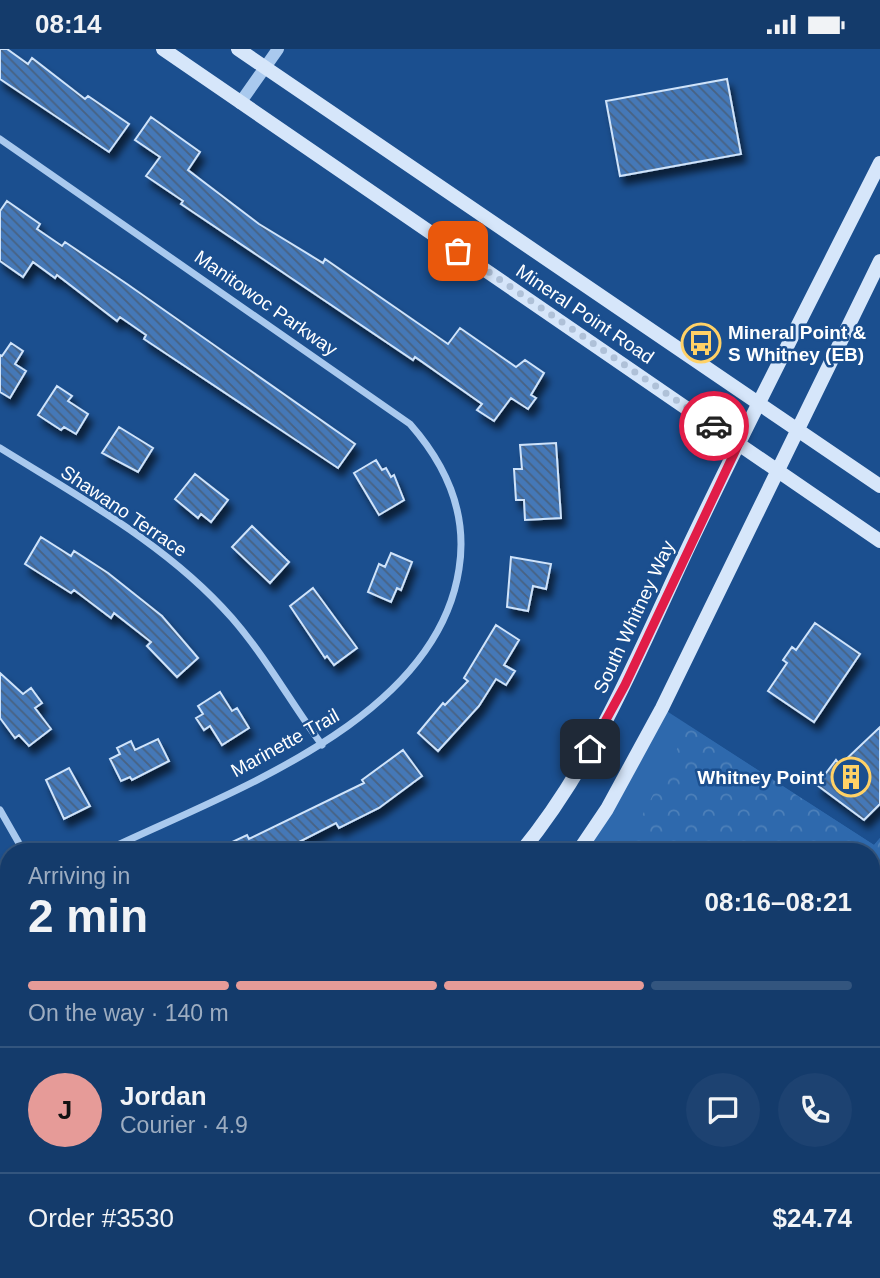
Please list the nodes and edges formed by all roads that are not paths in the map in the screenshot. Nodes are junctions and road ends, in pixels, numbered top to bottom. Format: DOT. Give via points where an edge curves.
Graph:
graph roads {
  1 [pos="163,49"];
  2 [pos="238,49"];
  3 [pos="278,49"];
  4 [pos="265,67"];
  5 [pos="240,103"];
  6 [pos="0,139"];
  7 [pos="880,163"];
  8 [pos="880,261"];
  9 [pos="760,402"];
  10 [pos="798,429"];
  11 [pos="739,443"];
  12 [pos="0,448"];
  13 [pos="778,470"];
  14 [pos="880,485"];
  15 [pos="461,534"];
  16 [pos="880,541"];
  17 [pos="322,745"];
  18 [pos="0,810"];
  19 [pos="19,843"];
  20 [pos="121,843"];
  21 [pos="529,843"];
  22 [pos="584,843"];
  1 -- 5 [label="main road, Mineral Point Road"];
  2 -- 4 [label="main road, Mineral Point Road"];
  3 -- 4 [label="street"];
  4 -- 5 [label="street"];
  4 -- 9 [label="main road, Mineral Point Road"];
  5 -- 11 [label="main road, Mineral Point Road"];
  6 -- 15 [label="street, Manitowoc Parkway" via="410,424 449,480"];
  7 -- 9 [label="main road, South Whitney Way"];
  8 -- 10 [label="main road"];
  9 -- 10 [label="main road, Mineral Point Road"];
  9 -- 11 [label="main road, South Whitney Way"];
  10 -- 13 [label="main road"];
  10 -- 14 [label="main road, Mineral Point Road"];
  11 -- 13 [label="main road, Mineral Point Road"];
  11 -- 21 [label="main road, South Whitney Way" via="625,685 578,770"];
  12 -- 17 [label="street, Shawano Terrace" via="155,546 194,578 233,619"];
  13 -- 16 [label="main road, Mineral Point Road"];
  13 -- 22 [label="main road" via="662,708"];
  15 -- 17 [label="street, Marinette Trail" via="456,591 438,632 374,707"];
  17 -- 20 [label="street, Marinette Trail"];
  18 -- 19 [label="street"];
}
